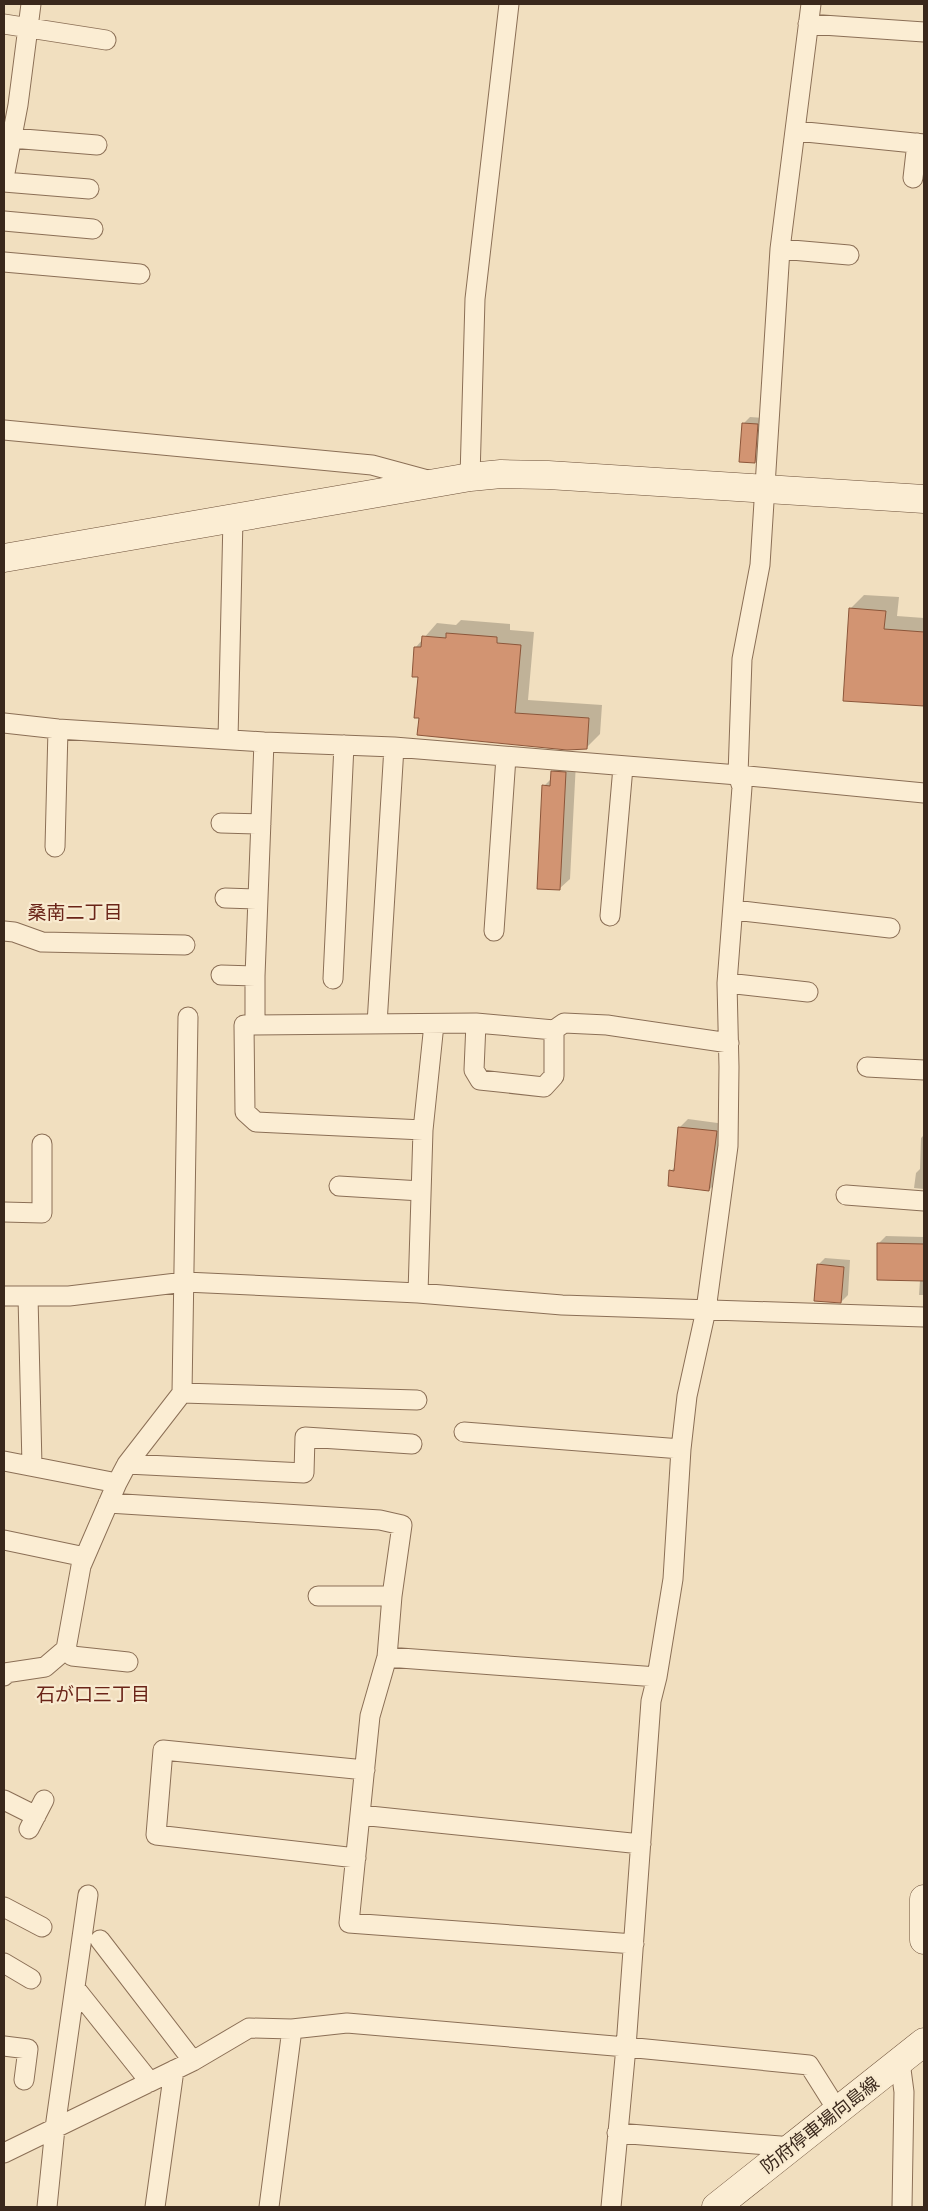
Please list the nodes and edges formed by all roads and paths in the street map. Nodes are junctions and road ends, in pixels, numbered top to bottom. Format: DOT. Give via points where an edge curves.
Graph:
graph roads {
  1 [pos="31,4"];
  2 [pos="509,4"];
  3 [pos="811,4"];
  4 [pos="4,24"];
  5 [pos="808,24"];
  6 [pos="29,29"];
  7 [pos="924,32"];
  8 [pos="106,40"];
  9 [pos="11,104"];
  10 [pos="796,131"];
  11 [pos="12,138"];
  12 [pos="921,144"];
  13 [pos="97,145"];
  14 [pos="913,178"];
  15 [pos="4,180"];
  16 [pos="89,189"];
  17 [pos="4,221"];
  18 [pos="94,229"];
  19 [pos="780,249"];
  20 [pos="849,255"];
  21 [pos="4,262"];
  22 [pos="140,274"];
  23 [pos="4,430"];
  24 [pos="470,477"];
  25 [pos="437,483"];
  26 [pos="764,489"];
  27 [pos="924,499"];
  28 [pos="233,518"];
  29 [pos="4,558"];
  30 [pos="4,722"];
  31 [pos="58,729"];
  32 [pos="228,739"];
  33 [pos="264,742"];
  34 [pos="344,745"];
  35 [pos="394,747"];
  36 [pos="506,757"];
  37 [pos="623,767"];
  38 [pos="738,775"];
  39 [pos="924,793"];
  40 [pos="221,823"];
  41 [pos="261,824"];
  42 [pos="55,847"];
  43 [pos="225,898"];
  44 [pos="258,899"];
  45 [pos="734,910"];
  46 [pos="610,916"];
  47 [pos="890,928"];
  48 [pos="4,931"];
  49 [pos="494,931"];
  50 [pos="185,945"];
  51 [pos="221,975"];
  52 [pos="255,976"];
  53 [pos="333,979"];
  54 [pos="727,983"];
  55 [pos="808,992"];
  56 [pos="188,1017"];
  57 [pos="476,1023"];
  58 [pos="255,1024"];
  59 [pos="377,1024"];
  60 [pos="434,1024"];
  61 [pos="554,1030"];
  62 [pos="728,1043"];
  63 [pos="867,1067"];
  64 [pos="924,1070"];
  65 [pos="424,1130"];
  66 [pos="42,1144"];
  67 [pos="340,1186"];
  68 [pos="422,1191"];
  69 [pos="846,1195"];
  70 [pos="924,1201"];
  71 [pos="4,1212"];
  72 [pos="185,1282"];
  73 [pos="418,1293"];
  74 [pos="4,1296"];
  75 [pos="28,1296"];
  76 [pos="706,1310"];
  77 [pos="924,1318"];
  78 [pos="182,1393"];
  79 [pos="417,1400"];
  80 [pos="464,1432"];
  81 [pos="412,1444"];
  82 [pos="681,1448"];
  83 [pos="4,1461"];
  84 [pos="127,1464"];
  85 [pos="32,1466"];
  86 [pos="117,1482"];
  87 [pos="108,1503"];
  88 [pos="4,1540"];
  89 [pos="84,1557"];
  90 [pos="318,1596"];
  91 [pos="392,1596"];
  92 [pos="66,1649"];
  93 [pos="387,1657"];
  94 [pos="128,1662"];
  95 [pos="4,1674"];
  96 [pos="657,1677"];
  97 [pos="365,1770"];
  98 [pos="4,1800"];
  99 [pos="36,1815"];
  100 [pos="360,1815"];
  101 [pos="641,1844"];
  102 [pos="356,1858"];
  103 [pos="88,1895"];
  104 [pos="924,1899"];
  105 [pos="4,1907"];
  106 [pos="42,1927"];
  107 [pos="100,1940"];
  108 [pos="924,1940"];
  109 [pos="634,1944"];
  110 [pos="4,1963"];
  111 [pos="30,1979"];
  112 [pos="75,1988"];
  113 [pos="292,2029"];
  114 [pos="924,2042"];
  115 [pos="4,2046"];
  116 [pos="626,2047"];
  117 [pos="193,2061"];
  118 [pos="900,2062"];
  119 [pos="174,2070"];
  120 [pos="24,2080"];
  121 [pos="150,2082"];
  122 [pos="838,2111"];
  123 [pos="55,2128"];
  124 [pos="617,2134"];
  125 [pos="793,2147"];
  126 [pos="4,2153"];
  127 [pos="47,2207"];
  128 [pos="155,2207"];
  129 [pos="269,2207"];
  130 [pos="612,2207"];
  131 [pos="716,2207"];
  132 [pos="902,2207"];
  1 -- 6 [label="street"];
  2 -- 24 [label="street" via="475,299"];
  3 -- 5 [label="street"];
  4 -- 6 [label="street"];
  5 -- 7 [label="street"];
  5 -- 10 [label="street"];
  6 -- 8 [label="street"];
  6 -- 9 [label="street"];
  9 -- 11 [label="street"];
  10 -- 12 [label="street"];
  10 -- 19 [label="street"];
  11 -- 13 [label="street"];
  11 -- 15 [label="street"];
  12 -- 14 [label="street"];
  15 -- 16 [label="street"];
  17 -- 18 [label="street"];
  19 -- 20 [label="street"];
  19 -- 26 [label="street"];
  21 -- 22 [label="street"];
  23 -- 25 [label="street" via="372,465"];
  24 -- 25 [label="street"];
  24 -- 26 [label="street" via="548,475"];
  25 -- 28 [label="street"];
  26 -- 27 [label="street"];
  26 -- 38 [label="street" via="760,565 742,659"];
  28 -- 29 [label="street"];
  28 -- 32 [label="street"];
  30 -- 31 [label="street"];
  31 -- 32 [label="street"];
  31 -- 42 [label="street"];
  32 -- 33 [label="street"];
  33 -- 34 [label="street"];
  33 -- 41 [label="street"];
  34 -- 35 [label="street"];
  34 -- 53 [label="street"];
  35 -- 36 [label="street"];
  35 -- 59 [label="street"];
  36 -- 37 [label="street"];
  36 -- 49 [label="street"];
  37 -- 38 [label="street"];
  37 -- 46 [label="street"];
  38 -- 39 [label="street"];
  38 -- 45 [label="street" via="742,787"];
  40 -- 41 [label="street"];
  41 -- 44 [label="street"];
  43 -- 44 [label="street"];
  44 -- 52 [label="street"];
  45 -- 47 [label="street"];
  45 -- 54 [label="street"];
  48 -- 50 [label="street" via="42,942"];
  51 -- 52 [label="street"];
  52 -- 58 [label="street"];
  54 -- 55 [label="street"];
  54 -- 62 [label="street"];
  56 -- 72 [label="street"];
  57 -- 60 [label="street"];
  57 -- 61 [label="street"];
  57 -- 61 [label="street" via="474,1070 480,1080 544,1087 554,1076"];
  58 -- 59 [label="street"];
  58 -- 65 [label="street" via="244,1025 244,1034 245,1112 256,1122"];
  59 -- 60 [label="street"];
  60 -- 65 [label="street"];
  61 -- 62 [label="street" via="564,1023 607,1026"];
  62 -- 76 [label="street" via="728,1146"];
  63 -- 64 [label="street"];
  65 -- 68 [label="street"];
  66 -- 71 [label="street" via="42,1212"];
  67 -- 68 [label="street"];
  68 -- 73 [label="street"];
  69 -- 70 [label="street"];
  72 -- 73 [label="street"];
  72 -- 75 [label="street" via="69,1296"];
  72 -- 78 [label="street"];
  73 -- 76 [label="street" via="562,1305"];
  74 -- 75 [label="street"];
  75 -- 85 [label="street"];
  76 -- 77 [label="street"];
  76 -- 82 [label="street" via="687,1396"];
  78 -- 79 [label="street"];
  78 -- 84 [label="street"];
  80 -- 82 [label="street"];
  81 -- 84 [label="street" via="305,1437 304,1473"];
  82 -- 96 [label="street" via="673,1579"];
  83 -- 85 [label="street"];
  84 -- 86 [label="street"];
  85 -- 86 [label="street"];
  86 -- 87 [label="street"];
  87 -- 89 [label="street"];
  87 -- 91 [label="street" via="380,1520 402,1525"];
  88 -- 89 [label="street"];
  89 -- 92 [label="street"];
  90 -- 91 [label="street"];
  91 -- 93 [label="street"];
  92 -- 94 [label="street" via="72,1656"];
  92 -- 95 [label="street" via="44,1667"];
  93 -- 96 [label="street"];
  93 -- 97 [label="street" via="370,1716"];
  96 -- 101 [label="street" via="651,1701"];
  97 -- 100 [label="street"];
  97 -- 102 [label="street" via="163,1750 156,1835"];
  98 -- 99 [label="street"];
  100 -- 101 [label="street"];
  100 -- 102 [label="street"];
  101 -- 109 [label="street"];
  102 -- 109 [label="street" via="349,1923"];
  103 -- 112 [label="street"];
  104 -- 108 [label="street"];
  105 -- 106 [label="street"];
  107 -- 117 [label="street"];
  109 -- 116 [label="street"];
  110 -- 111 [label="street"];
  112 -- 121 [label="street"];
  112 -- 123 [label="street"];
  113 -- 116 [label="street" via="347,2023"];
  113 -- 117 [label="street" via="249,2028"];
  113 -- 129 [label="street"];
  114 -- 118 [label="street, 防府停車場向島線"];
  115 -- 120 [label="street" via="28,2049"];
  116 -- 122 [label="street" via="809,2066"];
  116 -- 124 [label="street"];
  117 -- 119 [label="street"];
  118 -- 122 [label="street, 防府停車場向島線"];
  118 -- 132 [label="street" via="904,2092"];
  119 -- 121 [label="street"];
  119 -- 128 [label="street"];
  121 -- 123 [label="street"];
  122 -- 125 [label="street, 防府停車場向島線"];
  123 -- 126 [label="street"];
  123 -- 127 [label="street"];
  124 -- 125 [label="street"];
  124 -- 130 [label="street"];
  125 -- 131 [label="street, 防府停車場向島線"];
}
